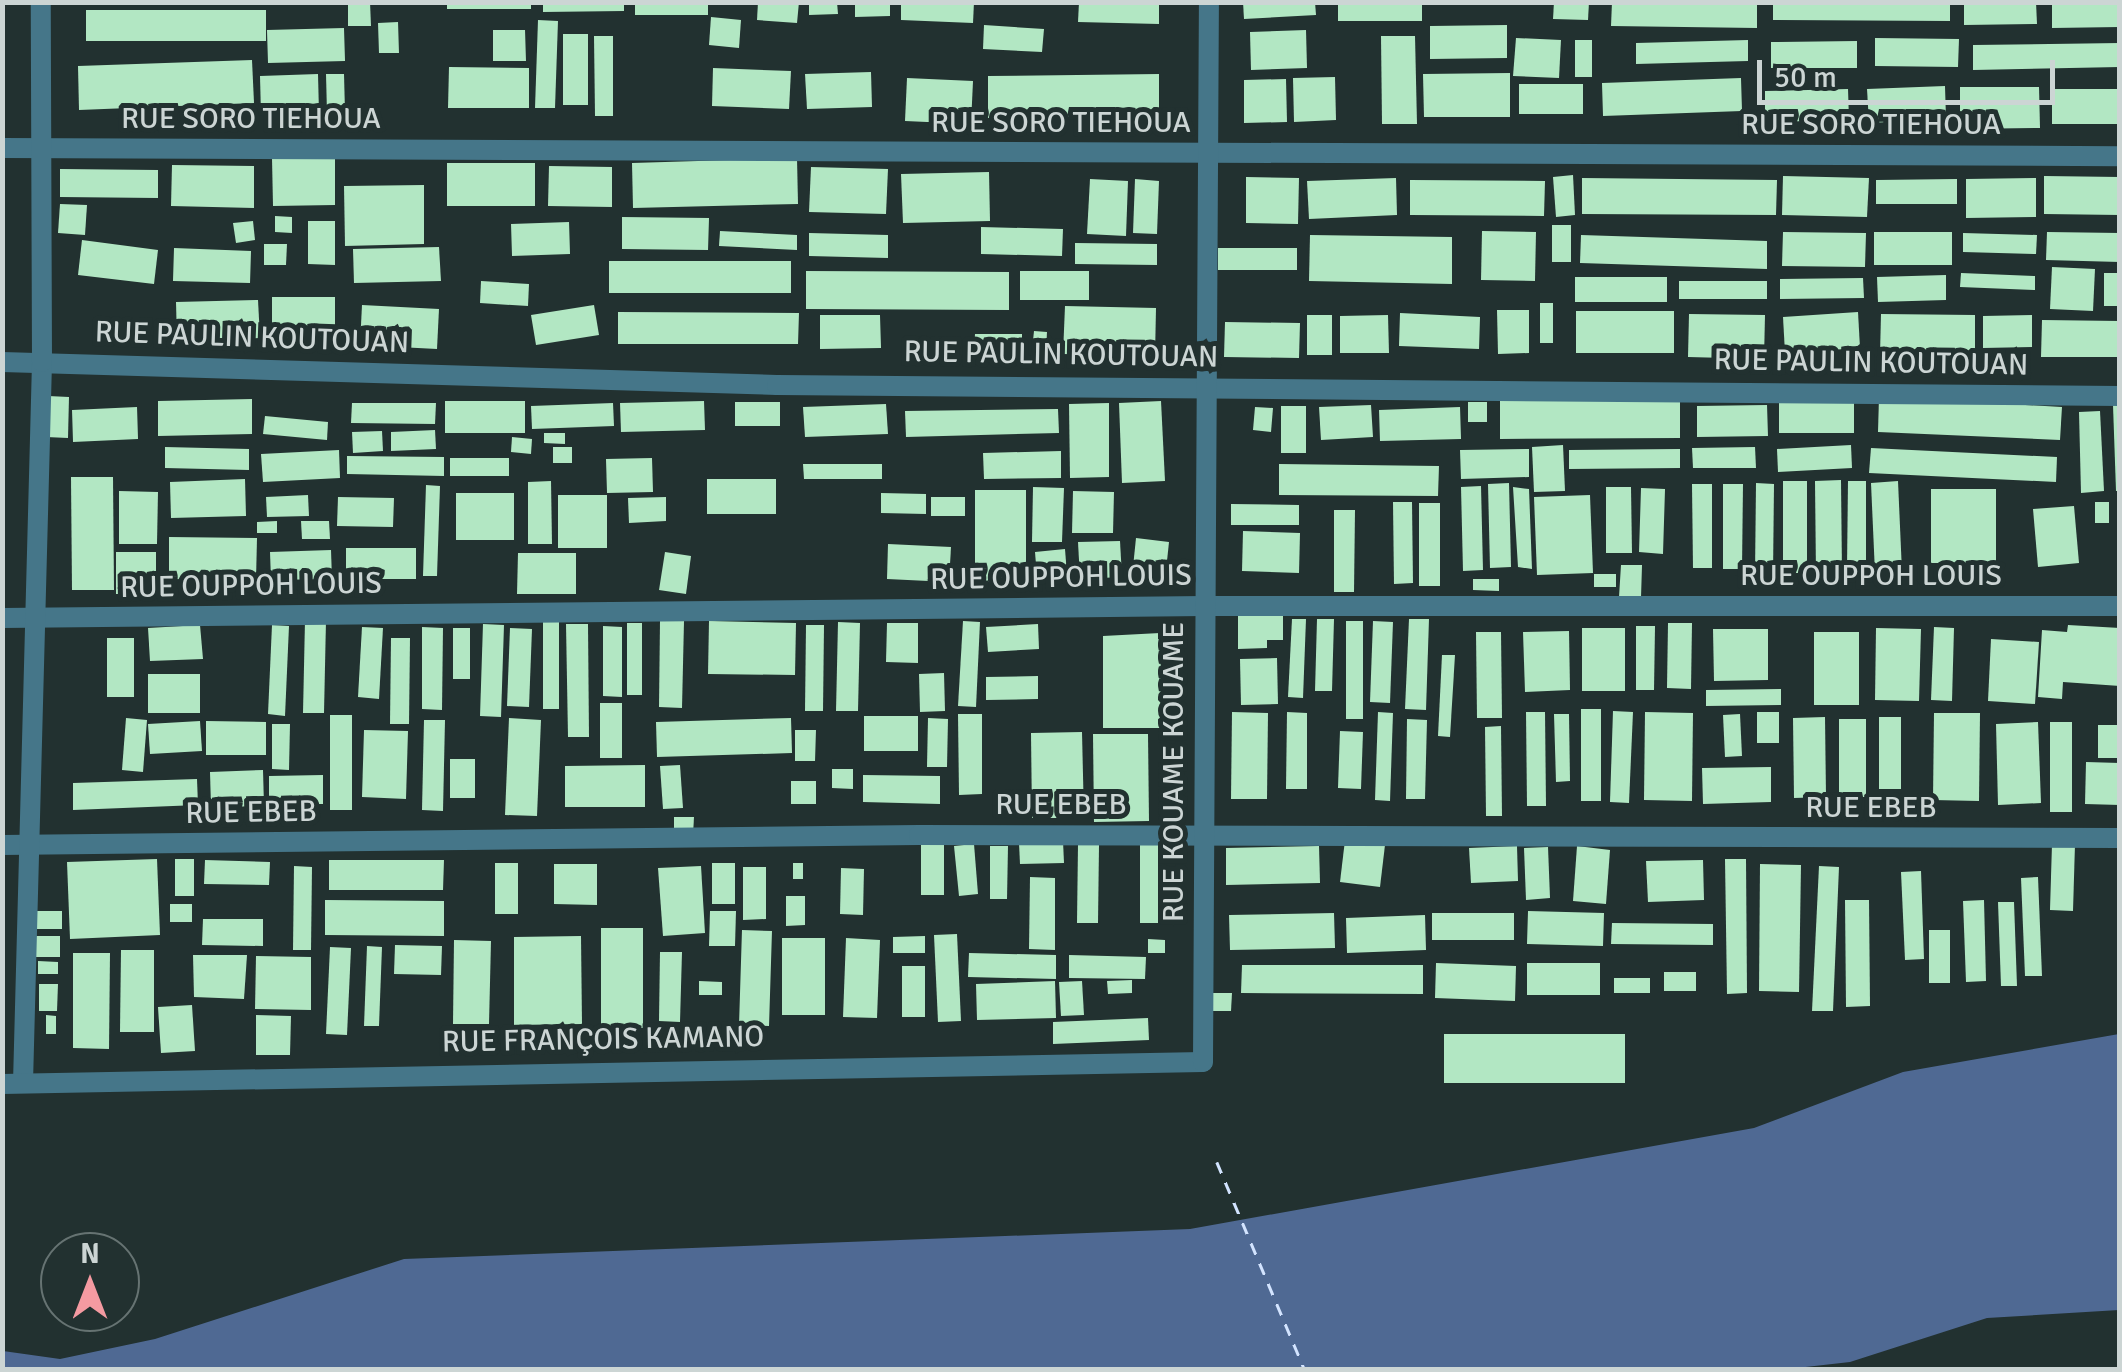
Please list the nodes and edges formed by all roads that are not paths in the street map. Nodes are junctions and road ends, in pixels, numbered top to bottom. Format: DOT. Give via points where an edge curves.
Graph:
graph roads {
  1 [pos="41,2"];
  2 [pos="1209,2"];
  3 [pos="2,148"];
  4 [pos="38,148"];
  5 [pos="1205,153"];
  6 [pos="2120,156"];
  7 [pos="2,362"];
  8 [pos="42,362"];
  9 [pos="1204,387"];
  10 [pos="2120,396"];
  11 [pos="1205,606"];
  12 [pos="2120,606"];
  13 [pos="2,618"];
  14 [pos="36,618"];
  15 [pos="1204,836"];
  16 [pos="2120,838"];
  17 [pos="2,845"];
  18 [pos="33,845"];
  19 [pos="1204,1062"];
  20 [pos="13,1084"];
  1 -- 4 [label="street"];
  2 -- 5 [label="street, RUE KOUAME KOUAME"];
  3 -- 4 [label="street, RUE SORO TIEHOUA"];
  4 -- 5 [label="street, RUE SORO TIEHOUA"];
  4 -- 8 [label="street"];
  5 -- 6 [label="street, RUE SORO TIEHOUA"];
  5 -- 9 [label="street, RUE KOUAME KOUAME"];
  7 -- 8 [label="street, RUE PAULIN KOUTOUAN"];
  8 -- 9 [label="street, RUE PAULIN KOUTOUAN" via="777,385"];
  8 -- 14 [label="street"];
  9 -- 10 [label="street, RUE PAULIN KOUTOUAN"];
  9 -- 11 [label="street, RUE KOUAME KOUAME"];
  11 -- 12 [label="street, RUE OUPPOH LOUIS"];
  11 -- 14 [label="street, RUE OUPPOH LOUIS"];
  11 -- 15 [label="street, RUE KOUAME KOUAME"];
  13 -- 14 [label="street, RUE OUPPOH LOUIS"];
  14 -- 18 [label="street"];
  15 -- 16 [label="street, RUE EBEB"];
  15 -- 18 [label="street, RUE EBEB"];
  15 -- 19 [label="street, RUE KOUAME KOUAME"];
  17 -- 18 [label="street, RUE EBEB"];
  18 -- 20 [label="street"];
  19 -- 20 [label="street, RUE FRANÇOIS KAMANO"];
}
